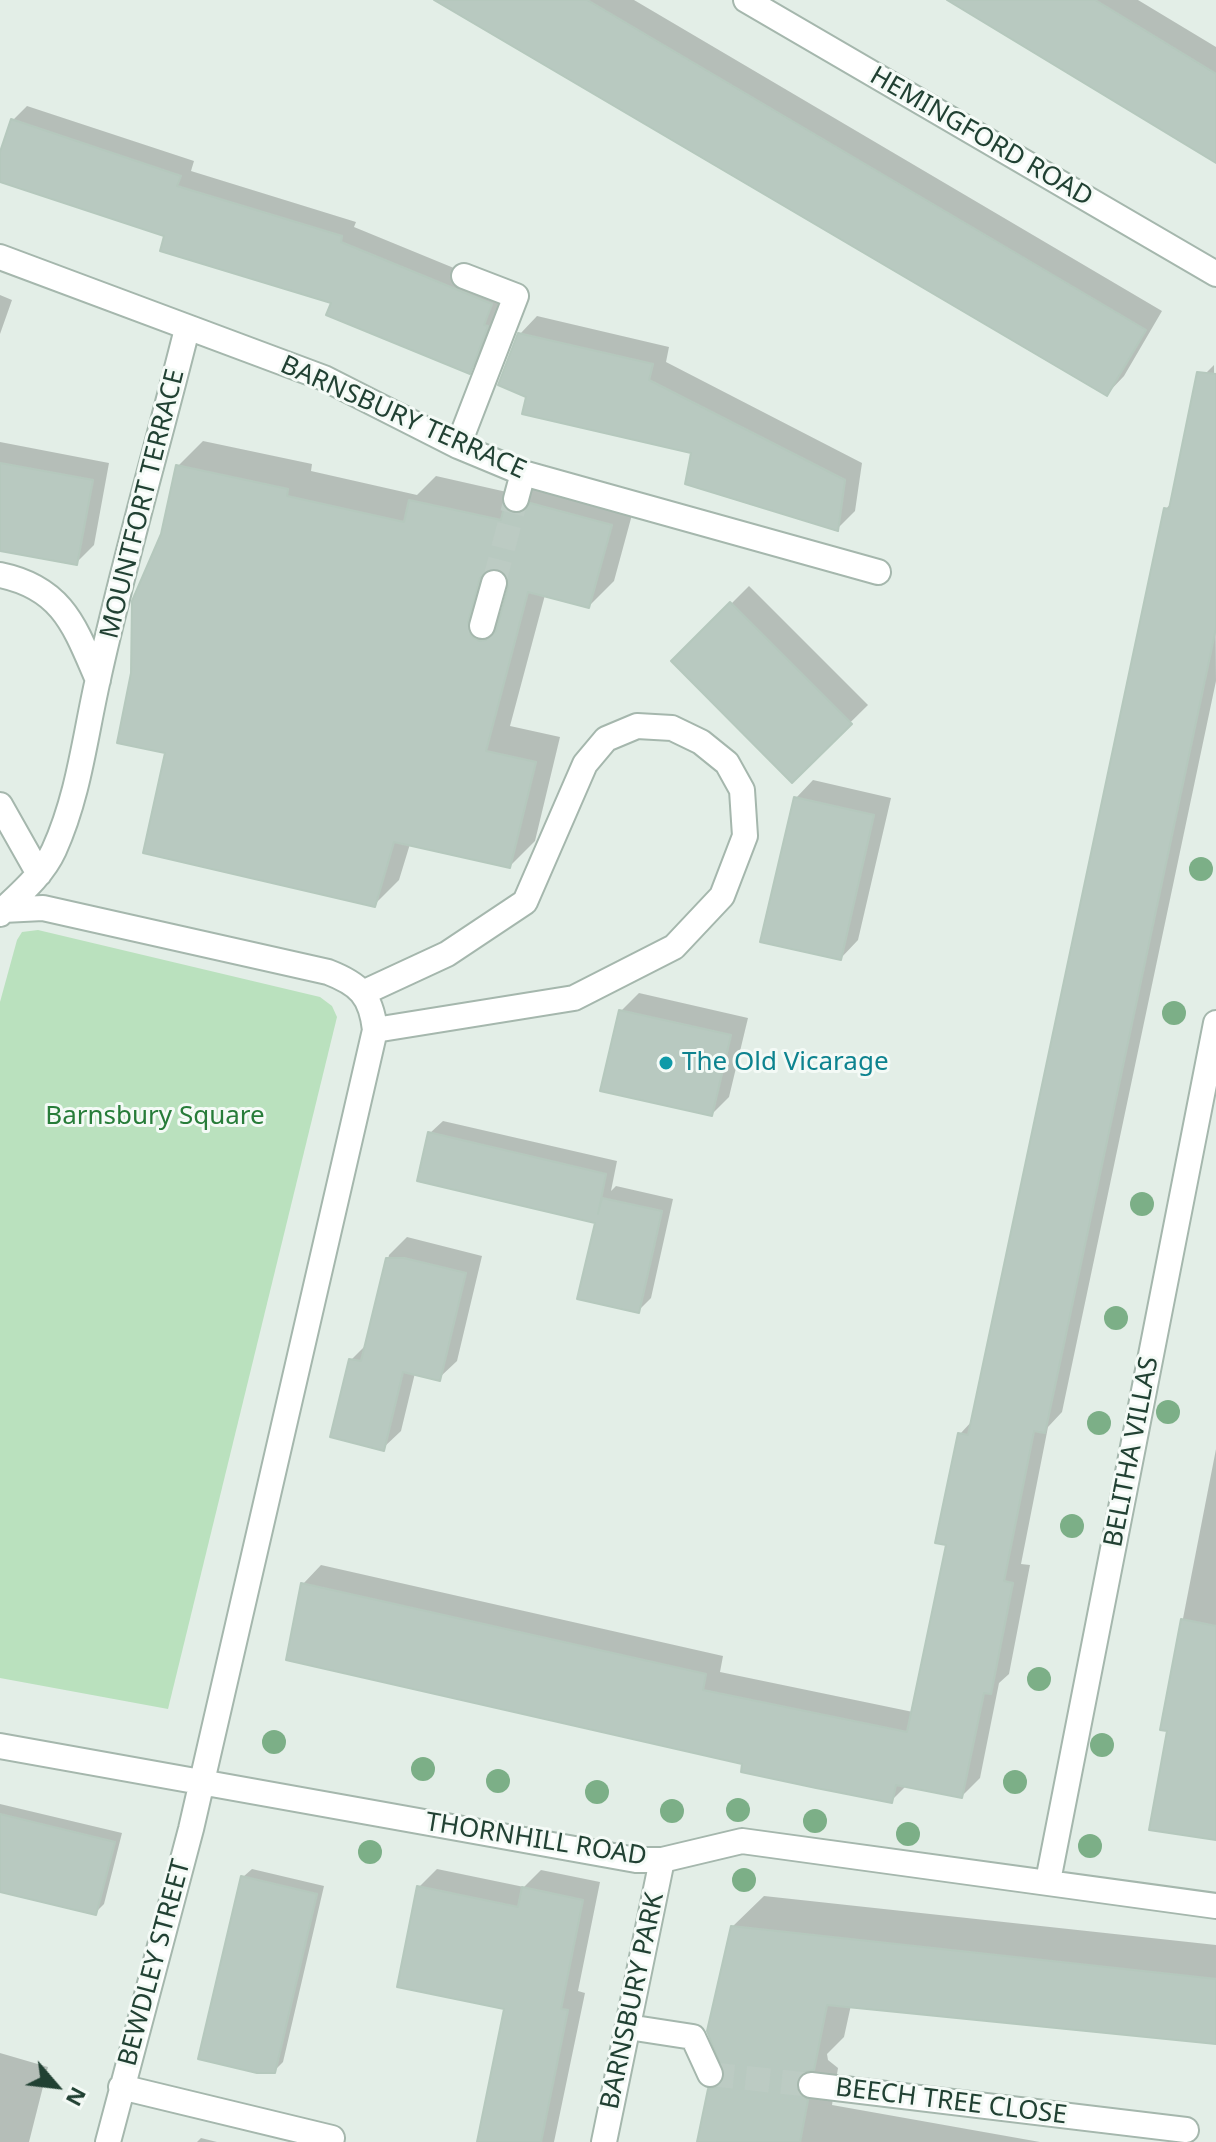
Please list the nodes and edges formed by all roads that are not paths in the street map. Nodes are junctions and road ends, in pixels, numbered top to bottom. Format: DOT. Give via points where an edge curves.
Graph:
graph roads {
  1 [pos="746,0"];
  2 [pos="0,257"];
  3 [pos="1216,274"];
  4 [pos="464,276"];
  5 [pos="187,329"];
  6 [pos="458,446"];
  7 [pos="523,473"];
  8 [pos="516,499"];
  9 [pos="878,572"];
  10 [pos="0,575"];
  11 [pos="494,583"];
  12 [pos="482,626"];
  13 [pos="98,680"];
  14 [pos="0,805"];
  15 [pos="39,874"];
  16 [pos="2,912"];
  17 [pos="365,992"];
  18 [pos="1216,1023"];
  19 [pos="375,1030"];
  20 [pos="0,1746"];
  21 [pos="200,1783"];
  22 [pos="662,1860"];
  23 [pos="1048,1881"];
  24 [pos="1216,1906"];
  25 [pos="628,2027"];
  26 [pos="710,2074"];
  27 [pos="811,2085"];
  28 [pos="121,2087"];
  29 [pos="1186,2130"];
  30 [pos="108,2142"];
  31 [pos="331,2142"];
  32 [pos="604,2142"];
  1 -- 3 [label="street, HEMINGFORD ROAD"];
  2 -- 5 [label="street, BARNSBURY TERRACE"];
  4 -- 6 [label="street" via="516,296"];
  5 -- 6 [label="street, BARNSBURY TERRACE" via="324,378"];
  5 -- 13 [label="street, MOUNTFORT TERRACE"];
  6 -- 7 [label="street, BARNSBURY TERRACE"];
  7 -- 8 [label="street"];
  7 -- 9 [label="street, BARNSBURY TERRACE"];
  10 -- 13 [label="street, MOUNTFORT TERRACE" via="49,594 72,619"];
  11 -- 12 [label="street"];
  13 -- 15 [label="street, MOUNTFORT TERRACE" via="65,823"];
  14 -- 15 [label="street"];
  15 -- 16 [label="street, MOUNTFORT TERRACE"];
  16 -- 17 [label="street" via="43,908 328,972"];
  17 -- 19 [label="street"];
  17 -- 19 [label="street" via="447,954 525,902 585,764 606,739 637,726 672,728 727,763 742,790 745,836 722,896 674,947 574,998"];
  18 -- 23 [label="street, BELITHA VILLAS"];
  19 -- 21 [label="street"];
  20 -- 21 [label="street, THORNHILL ROAD"];
  21 -- 22 [label="street, THORNHILL ROAD" via="636,1860"];
  21 -- 28 [label="street, BEWDLEY STREET"];
  22 -- 23 [label="street, THORNHILL ROAD" via="742,1841"];
  22 -- 25 [label="street, BARNSBURY PARK"];
  23 -- 24 [label="street, THORNHILL ROAD"];
  25 -- 26 [label="street" via="693,2037"];
  25 -- 32 [label="street, BARNSBURY PARK"];
  27 -- 29 [label="street, BEECH TREE CLOSE"];
  28 -- 30 [label="street, BEWDLEY STREET"];
  28 -- 31 [label="street" via="332,2138"];
}
